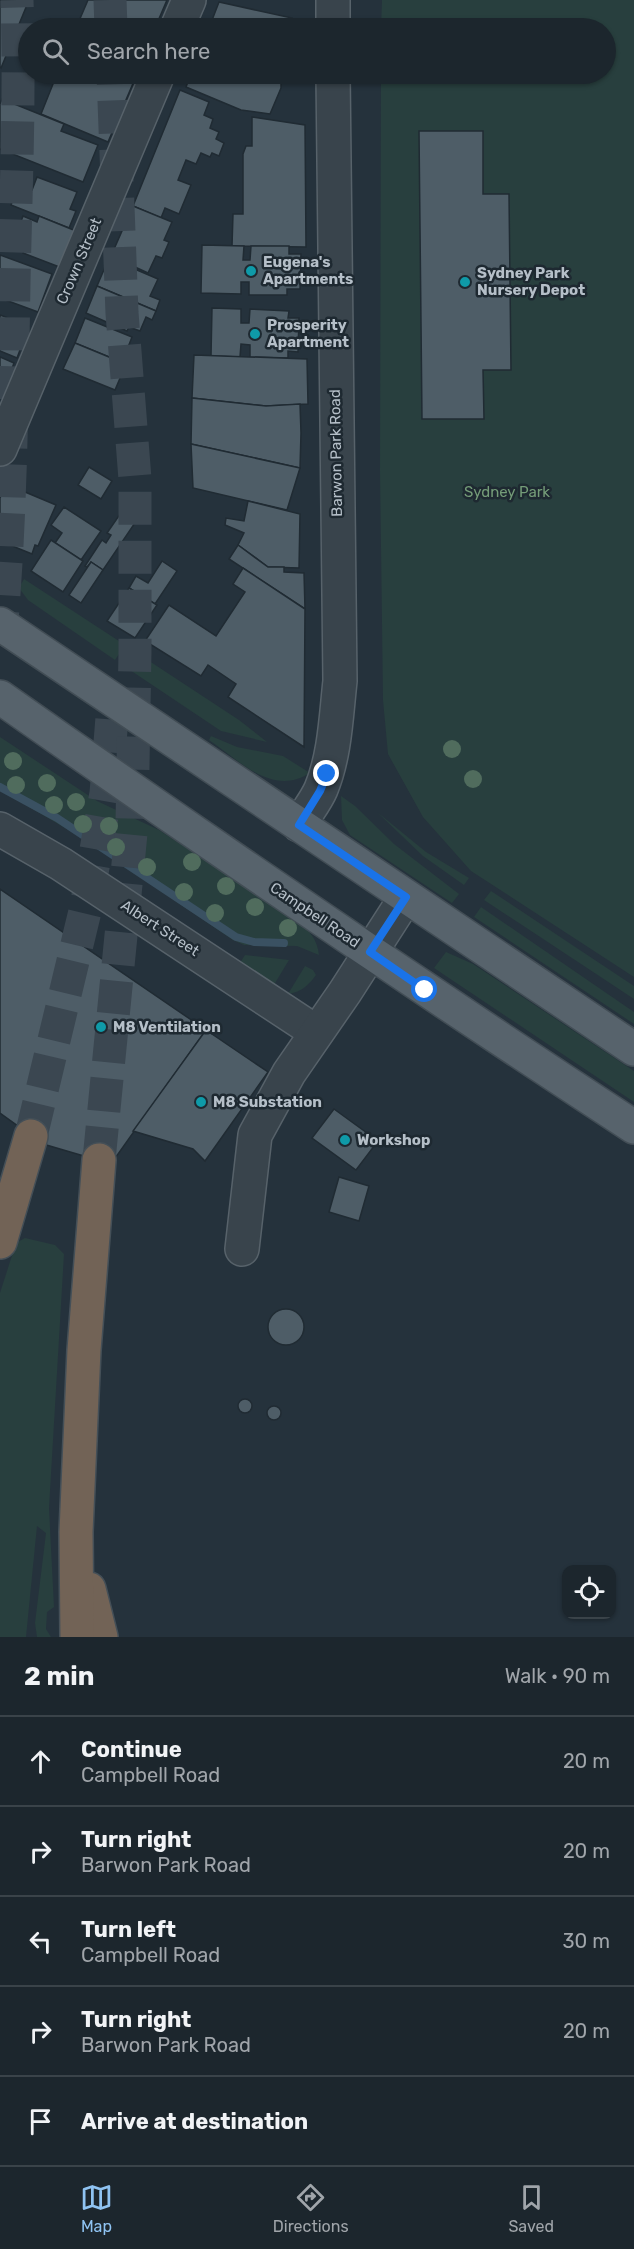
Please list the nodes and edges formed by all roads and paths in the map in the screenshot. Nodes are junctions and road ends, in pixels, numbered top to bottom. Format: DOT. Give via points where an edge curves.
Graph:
graph roads {
  1 [pos="189,0"];
  2 [pos="333,0"];
  3 [pos="181,18"];
  4 [pos="333,18"];
  5 [pos="154,84"];
  6 [pos="333,84"];
  7 [pos="0,449"];
  8 [pos="0,624"];
  9 [pos="0,697"];
  10 [pos="299,825"];
  11 [pos="0,829"];
  12 [pos="406,897"];
  13 [pos="370,952"];
  14 [pos="316,1032"];
  15 [pos="634,1049"];
  16 [pos="634,1127"];
  17 [pos="31,1136"];
  18 [pos="99,1160"];
  19 [pos="0,1242"];
  20 [pos="242,1249"];
  21 [pos="76,1532"];
  22 [pos="77,1637"];
  23 [pos="101,1637"];
  1 -- 3 [label="street"];
  2 -- 4 [label="street"];
  5 -- 7 [label="street, Crown Street"];
  6 -- 10 [label="street, Barwon Park Road" via="340,681 327,774"];
  8 -- 10 [label="main road"];
  9 -- 13 [label="main road, Campbell Road"];
  10 -- 12 [label="main road"];
  11 -- 14 [label="street, Albert Street" via="70,870"];
  12 -- 13 [label="street"];
  12 -- 15 [label="main road"];
  13 -- 14 [label="street"];
  13 -- 16 [label="main road, Campbell Road"];
  14 -- 20 [label="street" via="255,1135"];
  17 -- 19 [label="highway"];
  18 -- 21 [label="highway" via="84,1350"];
  21 -- 22 [label="highway"];
  21 -- 23 [label="highway"];
}
